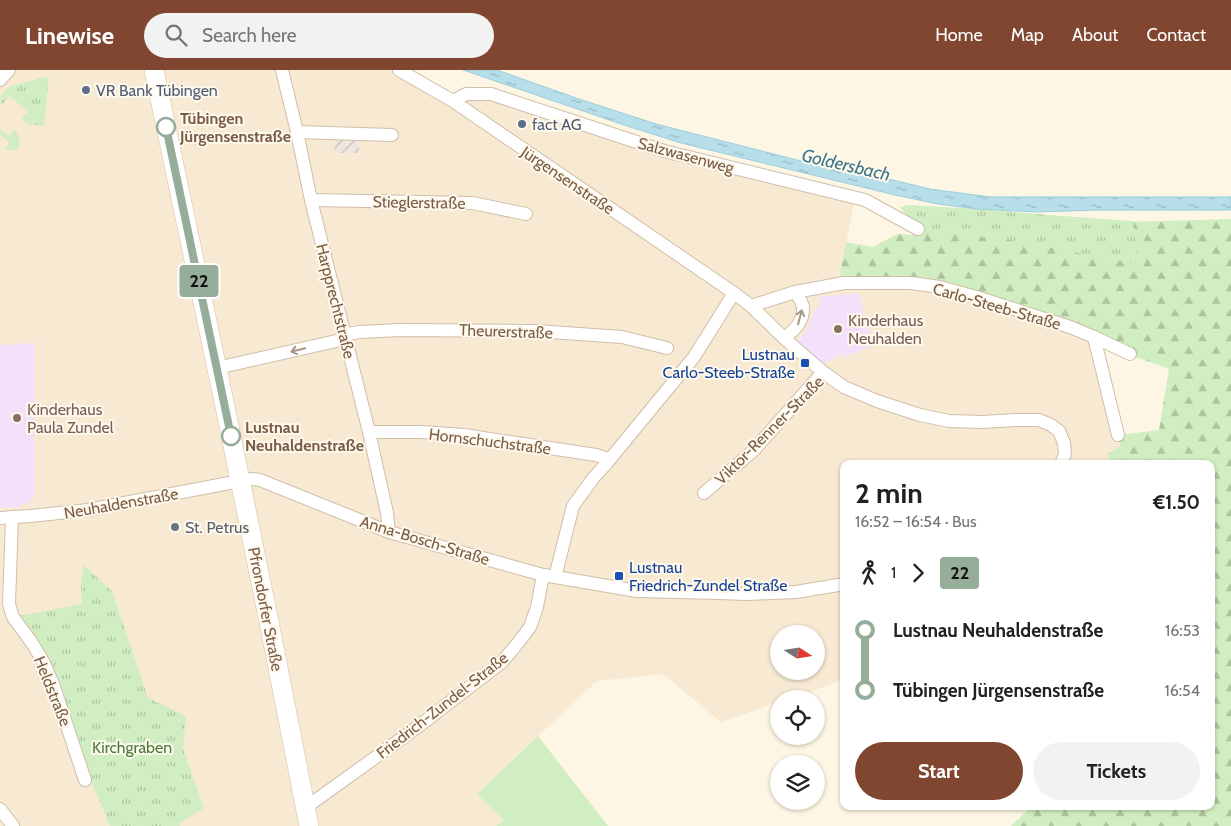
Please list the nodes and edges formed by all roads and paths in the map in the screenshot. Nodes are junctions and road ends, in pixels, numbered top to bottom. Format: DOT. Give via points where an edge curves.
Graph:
graph roads {
  1 [pos="9,70"];
  2 [pos="154,70"];
  3 [pos="282,70"];
  4 [pos="399,70"];
  5 [pos="0,80"];
  6 [pos="453,102"];
  7 [pos="298,132"];
  8 [pos="392,135"];
  9 [pos="311,200"];
  10 [pos="526,214"];
  11 [pos="918,229"];
  12 [pos="734,292"];
  13 [pos="796,292"];
  14 [pos="751,306"];
  15 [pos="345,337"];
  16 [pos="1094,337"];
  17 [pos="784,338"];
  18 [pos="667,348"];
  19 [pos="1130,354"];
  20 [pos="217,368"];
  21 [pos="823,372"];
  22 [pos="369,432"];
  23 [pos="1118,435"];
  24 [pos="1063,460"];
  25 [pos="607,462"];
  26 [pos="240,481"];
  27 [pos="704,493"];
  28 [pos="6,517"];
  29 [pos="390,532"];
  30 [pos="549,576"];
  31 [pos="840,585"];
  32 [pos="85,780"];
  33 [pos="0,808"];
  34 [pos="307,817"];
  35 [pos="13,826"];
  1 -- 5 [label="street"];
  2 -- 20 [label="street, Pfrondorfer Straße"];
  3 -- 7 [label="street, Harpprechtstraße"];
  4 -- 6 [label="street, Jürgensenstraße"];
  6 -- 11 [label="street, Salzwasenweg" via="466,94 491,94 664,151 865,200"];
  6 -- 12 [label="street, Jürgensenstraße"];
  7 -- 8 [label="street"];
  7 -- 9 [label="street, Harpprechtstraße"];
  9 -- 10 [label="street, Stieglerstraße" via="472,203"];
  9 -- 15 [label="street, Harpprechtstraße"];
  12 -- 14 [label="street, Jürgensenstraße"];
  12 -- 25 [label="street" via="694,357"];
  13 -- 14 [label="street, Carlo-Steeb-Straße"];
  13 -- 16 [label="street, Carlo-Steeb-Straße" via="844,284 940,287"];
  17 -- 13 [label="street, one-way" via="802,320 803,306"];
  14 -- 17 [label="street, Jürgensenstraße"];
  15 -- 18 [label="street, Theurerstraße" via="367,331 536,331 622,337"];
  15 -- 20 [label="street, Theurerstraße, one-way"];
  15 -- 22 [label="street, Harpprechtstraße"];
  16 -- 19 [label="street, Carlo-Steeb-Straße"];
  16 -- 23 [label="street"];
  17 -- 21 [label="street, Jürgensenstraße"];
  20 -- 26 [label="street, Pfrondorfer Straße"];
  21 -- 24 [label="street, Viktor-Renner-Straße" via="844,387 920,415 949,421 1039,420 1059,431 1064,443"];
  21 -- 27 [label="street, Viktor-Renner-Straße" via="753,451"];
  22 -- 25 [label="street, Hornschuchstraße" via="464,435 596,456 605,458"];
  22 -- 29 [label="street, Harpprechtstraße"];
  25 -- 30 [label="street, Friedrich-Zundel-Straße" via="573,506"];
  26 -- 28 [label="street, Neuhaldenstraße" via="95,509"];
  26 -- 29 [label="street, Anna-Bosch-Straße" via="266,481"];
  26 -- 34 [label="street, Pfrondorfer Straße"];
  28 -- 32 [label="street, Heldstraße" via="12,617 44,663"];
  29 -- 30 [label="street, Anna-Bosch-Straße"];
  30 -- 31 [label="street" via="637,591 747,594 796,592"];
  30 -- 34 [label="street, Friedrich-Zundel-Straße" via="530,626 502,662"];
  33 -- 35 [label="street"];
}
